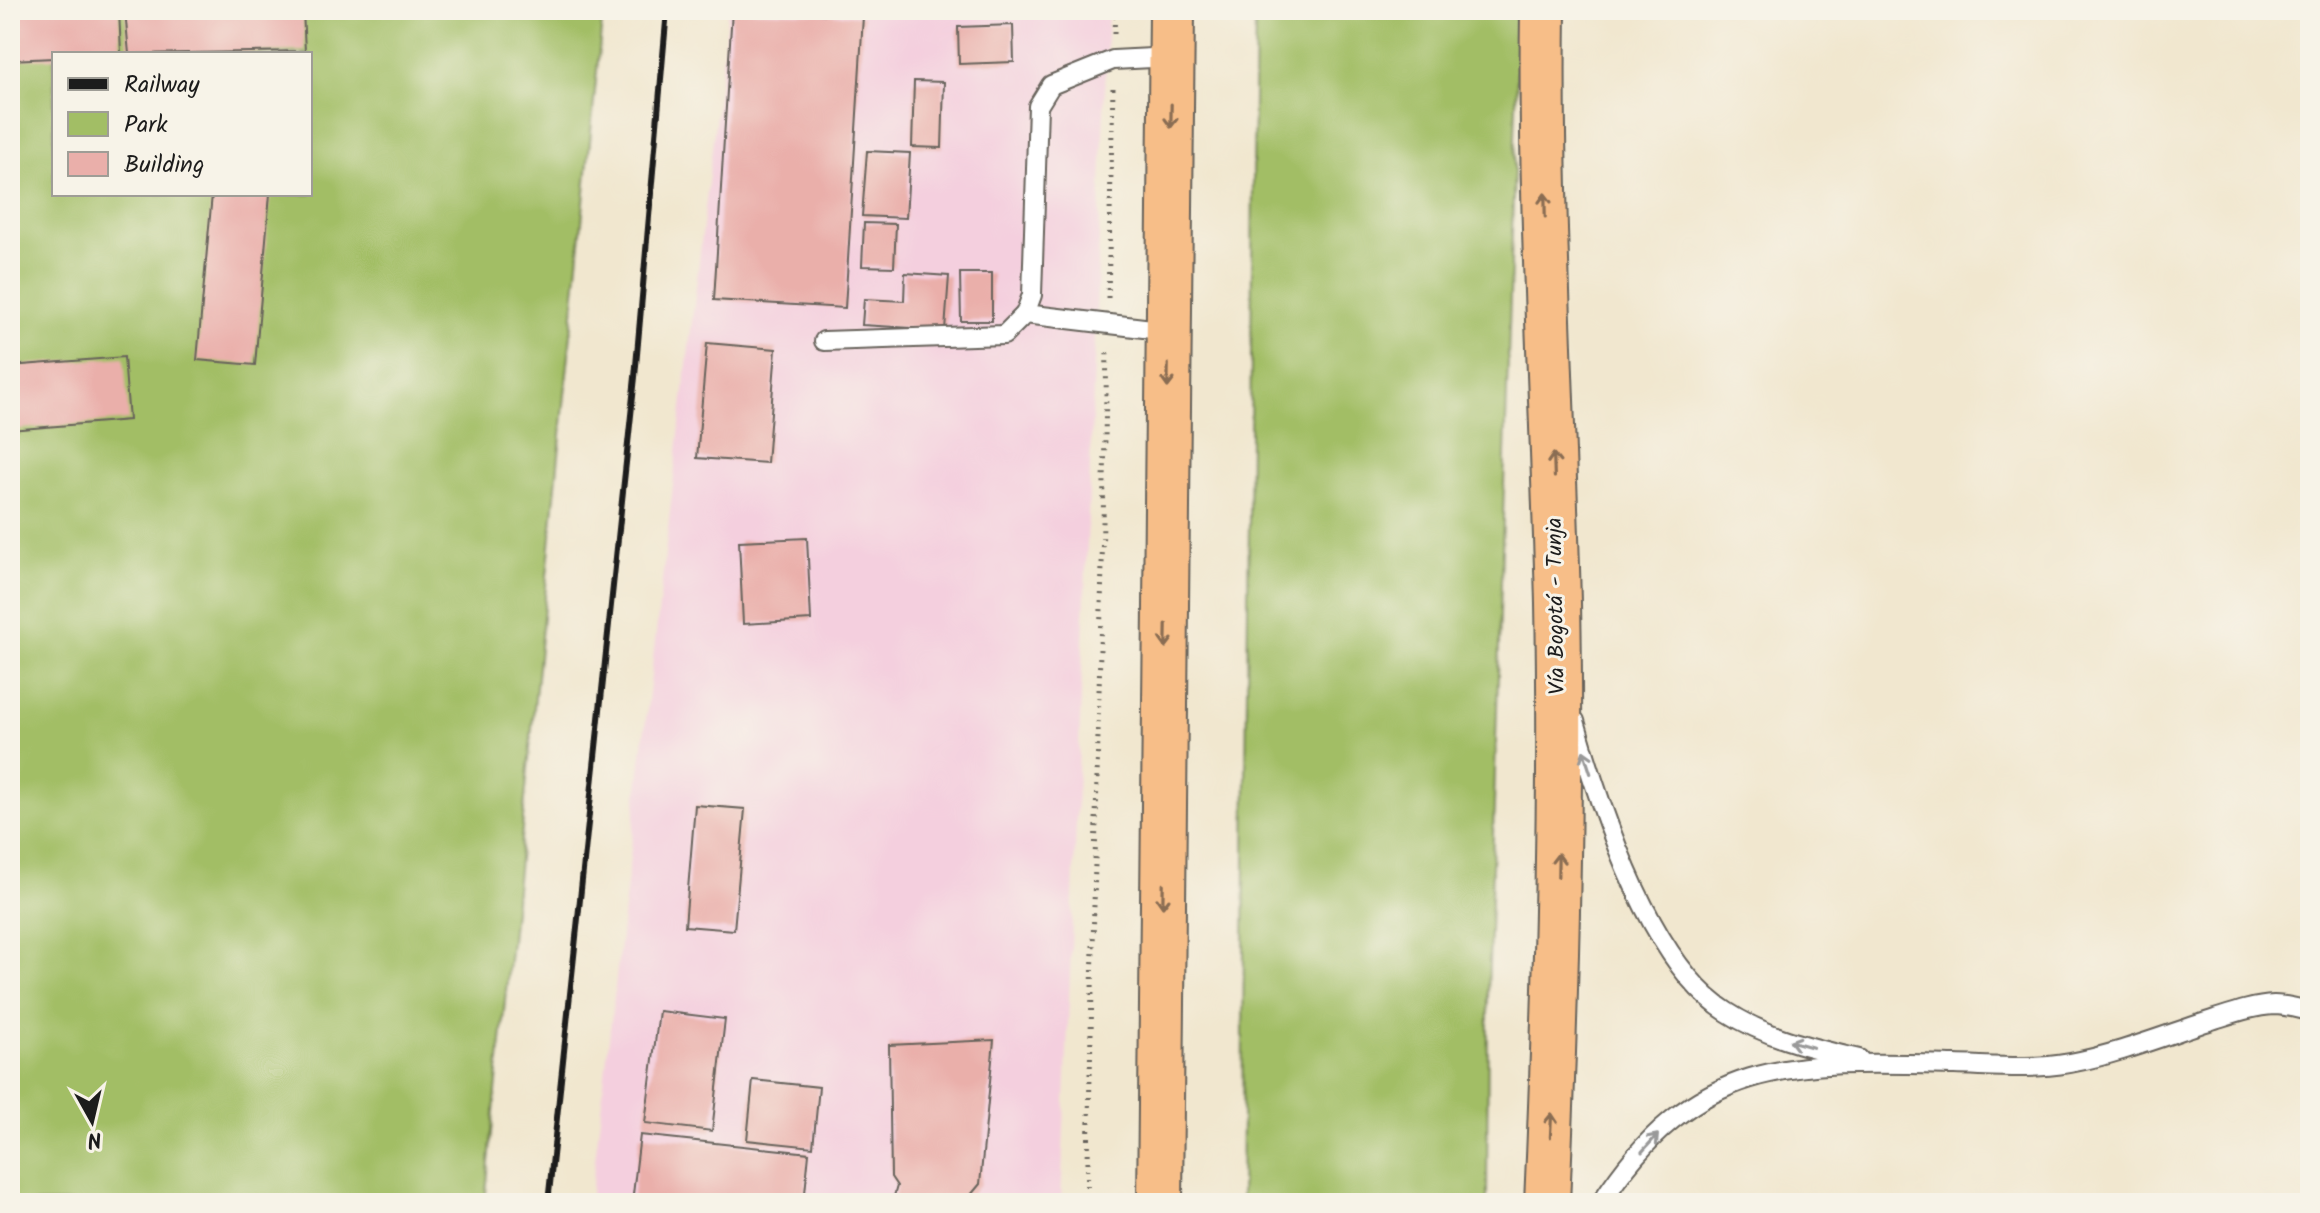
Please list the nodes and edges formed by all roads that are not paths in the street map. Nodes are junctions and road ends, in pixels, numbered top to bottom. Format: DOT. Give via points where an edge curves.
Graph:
graph roads {
  1 [pos="1172,10"];
  2 [pos="1543,10"];
  3 [pos="1172,57"];
  4 [pos="1025,314"];
  5 [pos="1169,331"];
  6 [pos="824,341"];
  7 [pos="1558,664"];
  8 [pos="2310,1011"];
  9 [pos="1877,1063"];
  10 [pos="1160,1203"];
  11 [pos="1547,1203"];
  12 [pos="1601,1203"];
  1 -- 3 [label="highway"];
  7 -- 2 [label="highway, Vía Bogotá - Tunja, one-way"];
  3 -- 4 [label="lane" via="1113,60 1051,85 1038,106 1032,295"];
  3 -- 5 [label="highway, one-way"];
  4 -- 5 [label="lane"];
  4 -- 6 [label="lane" via="1004,335"];
  5 -- 10 [label="highway, one-way"];
  9 -- 7 [label="lane, one-way" via="1796,1044 1760,1029 1725,1011 1690,978 1620,856"];
  11 -- 7 [label="highway, Vía Bogotá - Tunja, one-way"];
  8 -- 9 [label="lane" via="2275,1005 2242,1011 2073,1063 2038,1068"];
  12 -- 9 [label="lane, one-way" via="1664,1127 1720,1088 1758,1073"];
}
